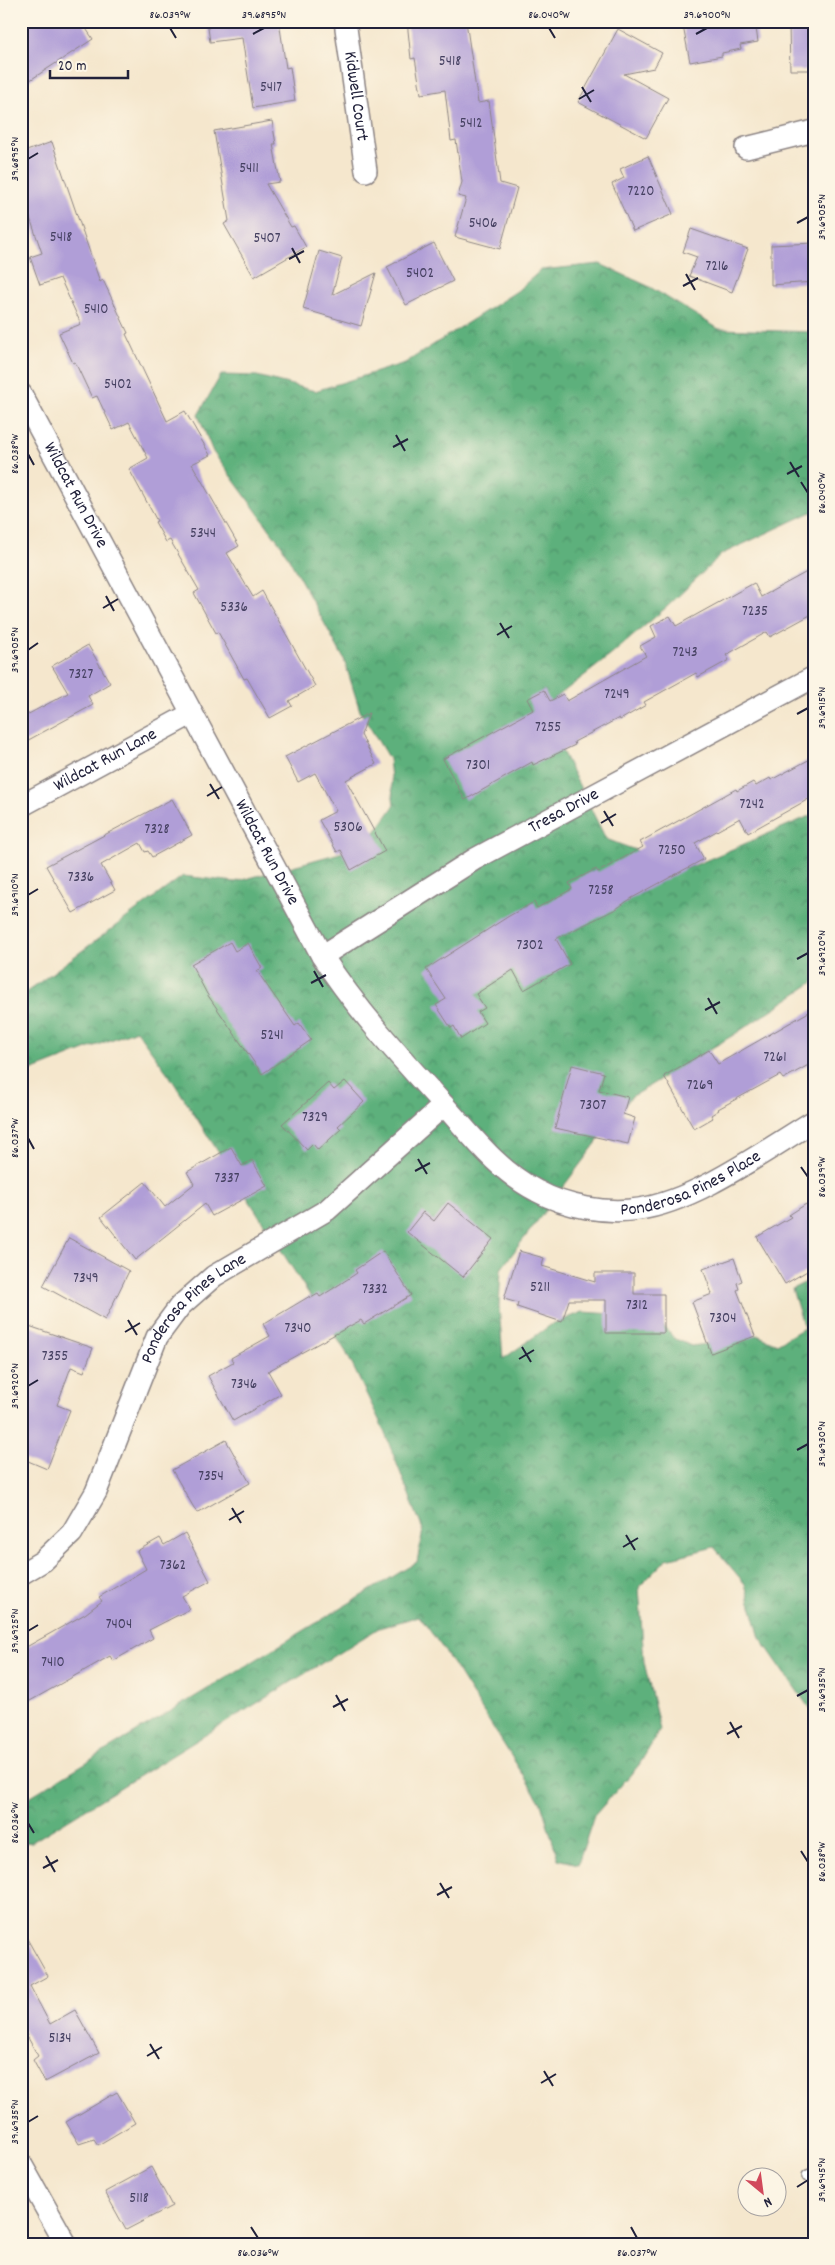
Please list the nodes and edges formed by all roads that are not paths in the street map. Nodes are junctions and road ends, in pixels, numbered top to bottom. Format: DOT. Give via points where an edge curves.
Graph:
graph roads {
  1 [pos="345,21"];
  2 [pos="814,131"];
  3 [pos="746,148"];
  4 [pos="366,171"];
  5 [pos="21,394"];
  6 [pos="814,677"];
  7 [pos="191,714"];
  8 [pos="21,806"];
  9 [pos="322,956"];
  10 [pos="444,1105"];
  11 [pos="814,1121"];
  12 [pos="558,1199"];
  13 [pos="21,1574"];
  14 [pos="21,2164"];
  15 [pos="66,2244"];
  1 -- 4 [label="street, Kidwell Court"];
  2 -- 3 [label="street"];
  5 -- 7 [label="street, Wildcat Run Drive"];
  6 -- 9 [label="street, Tresa Drive" via="475,859"];
  7 -- 8 [label="street, Wildcat Run Lane"];
  7 -- 9 [label="street, Wildcat Run Drive"];
  9 -- 10 [label="street, Wildcat Run Drive" via="366,1017"];
  10 -- 12 [label="street, Wildcat Run Drive" via="496,1162 536,1191"];
  10 -- 13 [label="street, Ponderosa Pines Lane" via="327,1210 214,1276 180,1306 157,1337 96,1492 72,1533 42,1561"];
  11 -- 12 [label="street, Ponderosa Pines Place" via="686,1196 642,1209 623,1210 594,1208"];
  14 -- 15 [label="street"];
}
